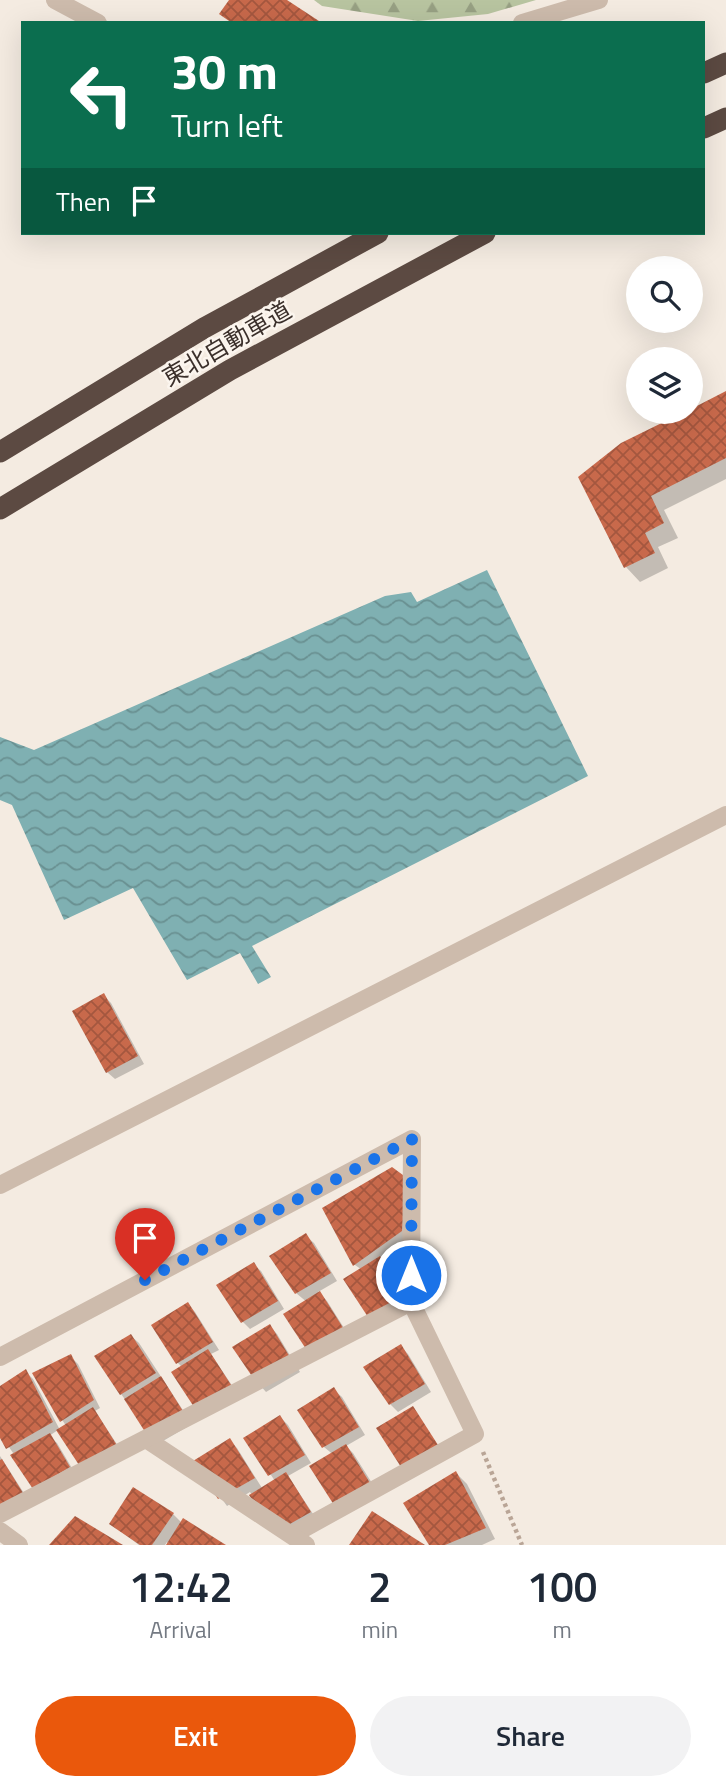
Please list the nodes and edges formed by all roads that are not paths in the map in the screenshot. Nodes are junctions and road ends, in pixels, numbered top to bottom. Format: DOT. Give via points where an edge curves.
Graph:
graph roads {
  1 [pos="55,0"];
  2 [pos="599,0"];
  3 [pos="94,21"];
  4 [pos="529,21"];
  5 [pos="726,64"];
  6 [pos="705,73"];
  7 [pos="726,118"];
  8 [pos="705,128"];
  9 [pos="374,235"];
  10 [pos="481,235"];
  11 [pos="0,452"];
  12 [pos="0,509"];
  13 [pos="726,815"];
  14 [pos="0,1185"];
  15 [pos="411,1303"];
  16 [pos="0,1357"];
  17 [pos="146,1439"];
  18 [pos="0,1514"];
  19 [pos="0,1531"];
  20 [pos="299,1540"];
  21 [pos="19,1545"];
  1 -- 3 [label="street"];
  2 -- 4 [label="street"];
  5 -- 6 [label="highway"];
  7 -- 8 [label="highway"];
  9 -- 11 [label="highway, 東北自動車道" via="204,328"];
  10 -- 12 [label="highway, 東北自動車道" via="230,370"];
  13 -- 14 [label="street"];
  15 -- 16 [label="street" via="412,1139"];
  15 -- 17 [label="street"];
  15 -- 20 [label="street" via="475,1434"];
  17 -- 18 [label="street"];
  17 -- 20 [label="street"];
  19 -- 21 [label="street"];
}
